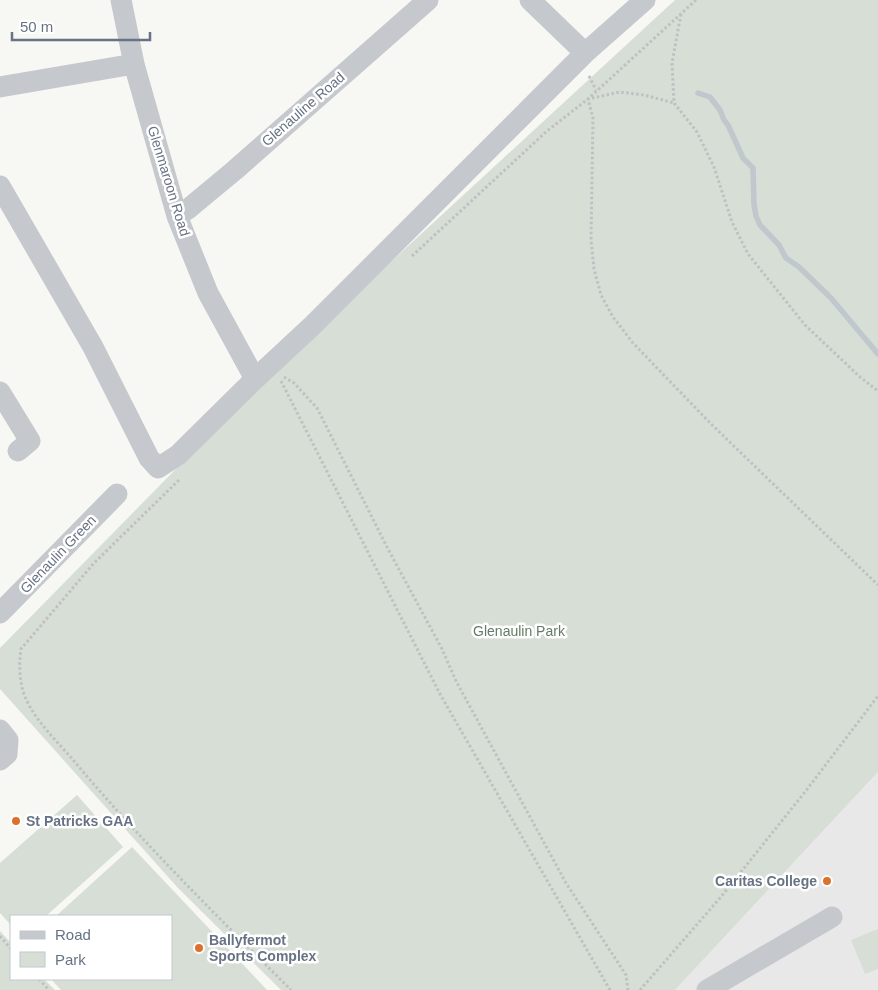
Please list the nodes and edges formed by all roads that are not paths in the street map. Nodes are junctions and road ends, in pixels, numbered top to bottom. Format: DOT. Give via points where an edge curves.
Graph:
graph roads {
  1 [pos="121,0"];
  2 [pos="428,0"];
  3 [pos="530,0"];
  4 [pos="645,0"];
  5 [pos="585,53"];
  6 [pos="134,64"];
  7 [pos="0,87"];
  8 [pos="0,186"];
  9 [pos="176,216"];
  10 [pos="264,383"];
  11 [pos="0,392"];
  12 [pos="18,451"];
  13 [pos="117,494"];
  14 [pos="0,613"];
  15 [pos="0,730"];
  16 [pos="0,760"];
  17 [pos="832,917"];
  18 [pos="707,990"];
  1 -- 6 [label="street, Glenmaroon Road"];
  2 -- 9 [label="street, Glenauline Road" via="234,170"];
  3 -- 5 [label="street"];
  4 -- 5 [label="street"];
  5 -- 10 [label="street" via="313,325"];
  6 -- 7 [label="street"];
  6 -- 9 [label="street, Glenmaroon Road"];
  8 -- 10 [label="street" via="93,347 149,458 158,468"];
  9 -- 10 [label="street, Glenmaroon Road" via="208,293"];
  11 -- 12 [label="street" via="30,441"];
  13 -- 14 [label="street, Glenaulin Green"];
  15 -- 16 [label="street" via="8,740 7,754"];
  17 -- 18 [label="street"];
}
